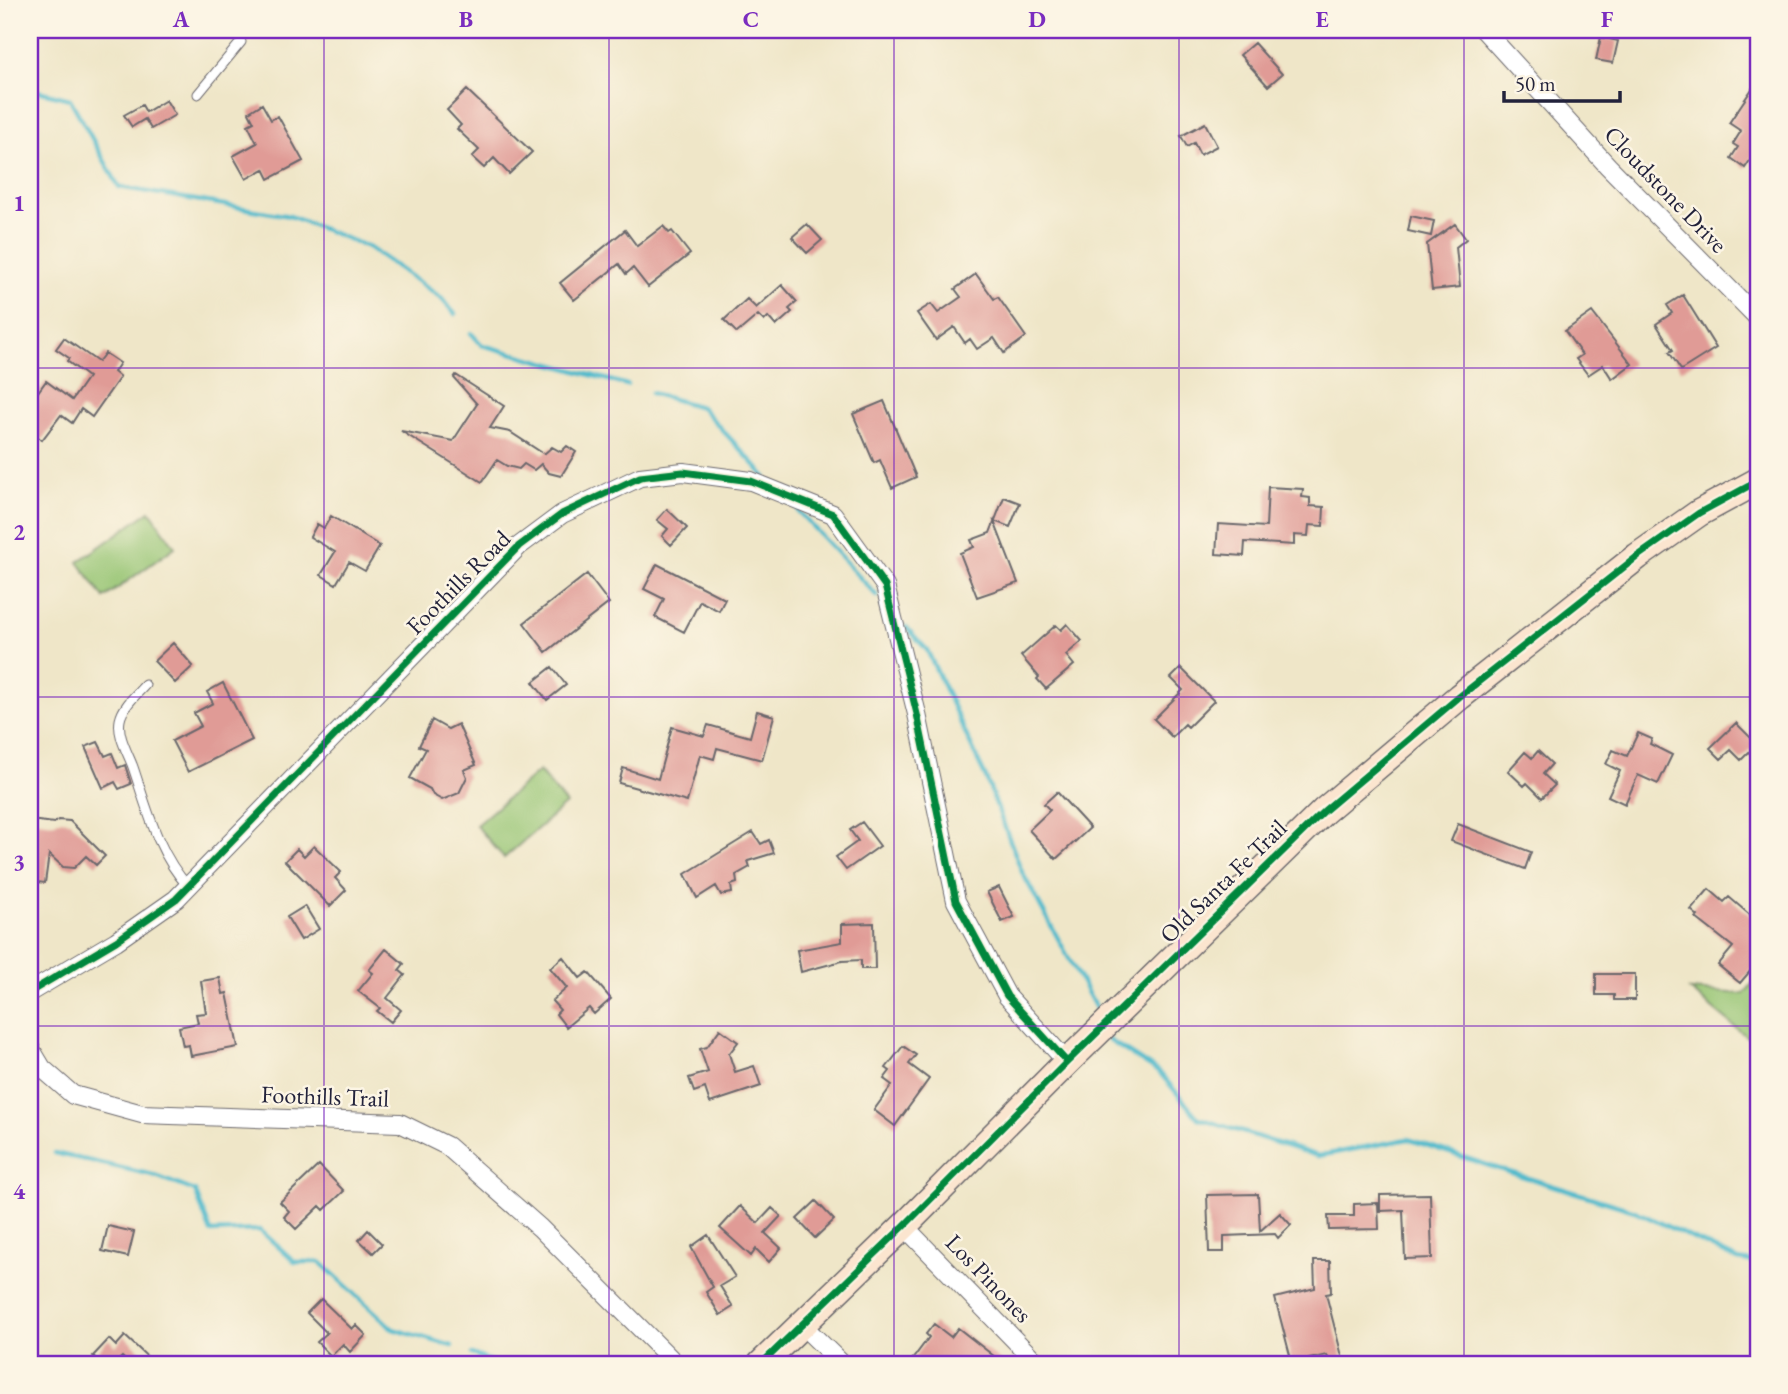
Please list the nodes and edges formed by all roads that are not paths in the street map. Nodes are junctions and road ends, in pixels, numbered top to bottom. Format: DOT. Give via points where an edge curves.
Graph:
graph roads {
  1 [pos="1484,30"];
  2 [pos="241,42"];
  3 [pos="198,94"];
  4 [pos="1757,315"];
  5 [pos="1758,481"];
  6 [pos="145,685"];
  7 [pos="188,886"];
  8 [pos="30,992"];
  9 [pos="30,1048"];
  10 [pos="1067,1062"];
  11 [pos="904,1226"];
  12 [pos="803,1325"];
  13 [pos="676,1364"];
  14 [pos="761,1364"];
  15 [pos="842,1364"];
  16 [pos="1038,1364"];
  1 -- 4 [label="street, Cloudstone Drive" via="1608,166"];
  2 -- 3 [label="lane"];
  5 -- 10 [label="street, Old Santa Fe Trail" via="1699,513 1638,556 1356,783"];
  6 -- 7 [label="lane" via="120,720 122,739 142,800 176,872"];
  7 -- 8 [label="street, Foothills Road" via="116,941"];
  7 -- 10 [label="street, Foothills Road" via="519,545 562,514 640,477 683,472 751,481 833,514 885,586 957,901 1007,996"];
  9 -- 13 [label="street, Foothills Trail" via="42,1068 73,1095 142,1114 400,1123 447,1146 540,1228"];
  10 -- 11 [label="street, Old Santa Fe Trail"];
  11 -- 12 [label="street, Old Santa Fe Trail"];
  11 -- 16 [label="street, Los Pinones"];
  12 -- 14 [label="street, Old Santa Fe Trail"];
  12 -- 15 [label="street"];
}
